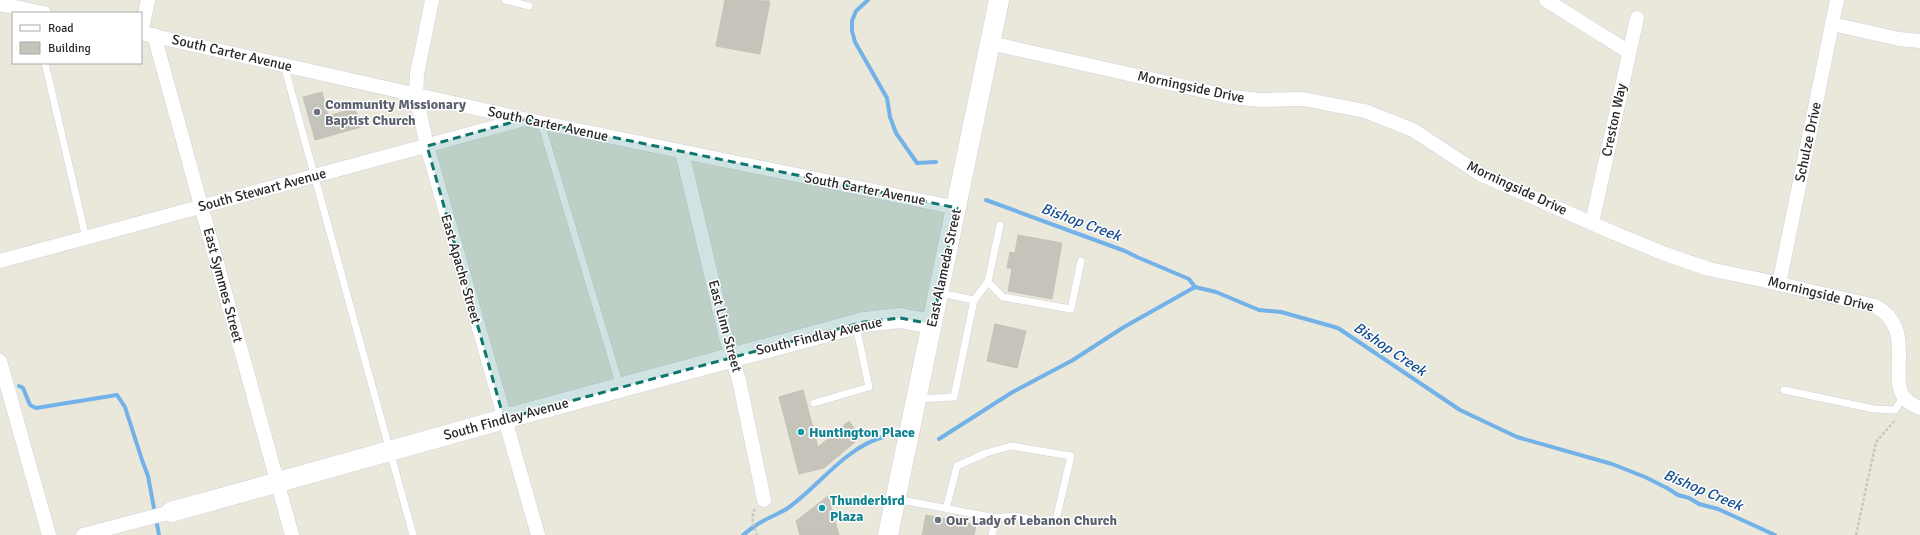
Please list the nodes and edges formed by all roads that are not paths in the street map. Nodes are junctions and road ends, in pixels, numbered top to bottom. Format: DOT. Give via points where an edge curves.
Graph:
graph roads {
  1 [pos="148,0"];
  2 [pos="432,0"];
  3 [pos="505,0"];
  4 [pos="999,0"];
  5 [pos="1546,0"];
  6 [pos="1837,0"];
  7 [pos="0,4"];
  8 [pos="529,6"];
  9 [pos="37,12"];
  10 [pos="1637,18"];
  11 [pos="1832,24"];
  12 [pos="145,34"];
  13 [pos="1920,41"];
  14 [pos="990,44"];
  15 [pos="1629,52"];
  16 [pos="45,64"];
  17 [pos="284,65"];
  18 [pos="416,95"];
  19 [pos="524,119"];
  20 [pos="542,123"];
  21 [pos="427,146"];
  22 [pos="682,152"];
  23 [pos="314,176"];
  24 [pos="202,206"];
  25 [pos="957,208"];
  26 [pos="1592,223"];
  27 [pos="1000,225"];
  28 [pos="86,238"];
  29 [pos="0,261"];
  30 [pos="1081,262"];
  31 [pos="988,282"];
  32 [pos="1779,284"];
  33 [pos="939,293"];
  34 [pos="974,300"];
  35 [pos="856,324"];
  36 [pos="932,324"];
  37 [pos="732,357"];
  38 [pos="0,361"];
  39 [pos="621,388"];
  40 [pos="1784,390"];
  41 [pos="917,398"];
  42 [pos="1912,402"];
  43 [pos="814,403"];
  44 [pos="504,419"];
  45 [pos="390,450"];
  46 [pos="278,482"];
  47 [pos="764,500"];
  48 [pos="896,500"];
  49 [pos="946,509"];
  50 [pos="171,512"];
  51 [pos="996,518"];
  52 [pos="49,535"];
  53 [pos="83,535"];
  54 [pos="292,535"];
  55 [pos="413,535"];
  56 [pos="538,535"];
  57 [pos="888,535"];
  58 [pos="992,535"];
  1 -- 12 [label="street, East Symmes Street"];
  2 -- 18 [label="street, East Apache Street" via="417,74"];
  3 -- 8 [label="lane"];
  4 -- 14 [label="street, East Alameda Street"];
  5 -- 15 [label="street"];
  6 -- 11 [label="street, Schulze Drive"];
  7 -- 9 [label="street"];
  10 -- 15 [label="street, Creston Way"];
  11 -- 13 [label="street" via="1899,39"];
  11 -- 32 [label="street, Schulze Drive"];
  12 -- 17 [label="street, South Carter Avenue"];
  12 -- 24 [label="street, East Symmes Street"];
  14 -- 25 [label="street, East Alameda Street"];
  14 -- 26 [label="street, Morningside Drive" via="1231,97 1261,100 1303,99 1365,111 1413,130 1480,174"];
  15 -- 26 [label="street, Creston Way"];
  16 -- 28 [label="lane"];
  17 -- 18 [label="street, South Carter Avenue"];
  17 -- 23 [label="lane"];
  18 -- 19 [label="street, South Carter Avenue"];
  18 -- 21 [label="street, East Apache Street"];
  19 -- 20 [label="street, South Carter Avenue"];
  19 -- 21 [label="street, South Stewart Avenue"];
  20 -- 22 [label="street, South Carter Avenue"];
  20 -- 39 [label="lane"];
  21 -- 23 [label="street, South Stewart Avenue"];
  21 -- 44 [label="street, East Apache Street"];
  22 -- 25 [label="street, South Carter Avenue"];
  22 -- 37 [label="street, East Linn Street"];
  23 -- 24 [label="street, South Stewart Avenue"];
  23 -- 45 [label="lane"];
  24 -- 28 [label="street, South Stewart Avenue"];
  24 -- 46 [label="street, East Symmes Street"];
  25 -- 33 [label="street, East Alameda Street"];
  26 -- 32 [label="street, Morningside Drive" via="1665,254 1709,269"];
  27 -- 31 [label="lane"];
  28 -- 29 [label="street, South Stewart Avenue"];
  30 -- 31 [label="lane" via="1071,310 1003,297"];
  31 -- 34 [label="lane"];
  32 -- 42 [label="street, Morningside Drive" via="1888,311 1905,332 1907,344 1902,380"];
  33 -- 34 [label="lane"];
  33 -- 36 [label="street, East Alameda Street"];
  34 -- 41 [label="lane" via="954,397"];
  35 -- 36 [label="street, South Findlay Avenue" via="900,318"];
  35 -- 37 [label="street, South Findlay Avenue"];
  35 -- 43 [label="lane" via="869,387"];
  36 -- 41 [label="street, East Alameda Street"];
  37 -- 39 [label="street, South Findlay Avenue"];
  37 -- 47 [label="street, East Linn Street"];
  38 -- 52 [label="street"];
  39 -- 44 [label="street, South Findlay Avenue"];
  40 -- 42 [label="lane" via="1874,409 1895,410"];
  41 -- 48 [label="street, East Alameda Street"];
  44 -- 45 [label="street, South Findlay Avenue"];
  44 -- 56 [label="street, East Apache Street"];
  45 -- 46 [label="street, South Findlay Avenue"];
  45 -- 55 [label="lane"];
  46 -- 50 [label="street, South Findlay Avenue"];
  46 -- 54 [label="street, East Symmes Street"];
  48 -- 49 [label="lane"];
  48 -- 57 [label="street, East Alameda Street"];
  49 -- 51 [label="lane"];
  49 -- 51 [label="lane" via="957,466 986,453 1011,446 1071,456 1055,524 1014,516"];
  50 -- 53 [label="street, South Findlay Avenue"];
  51 -- 58 [label="lane"];
}
